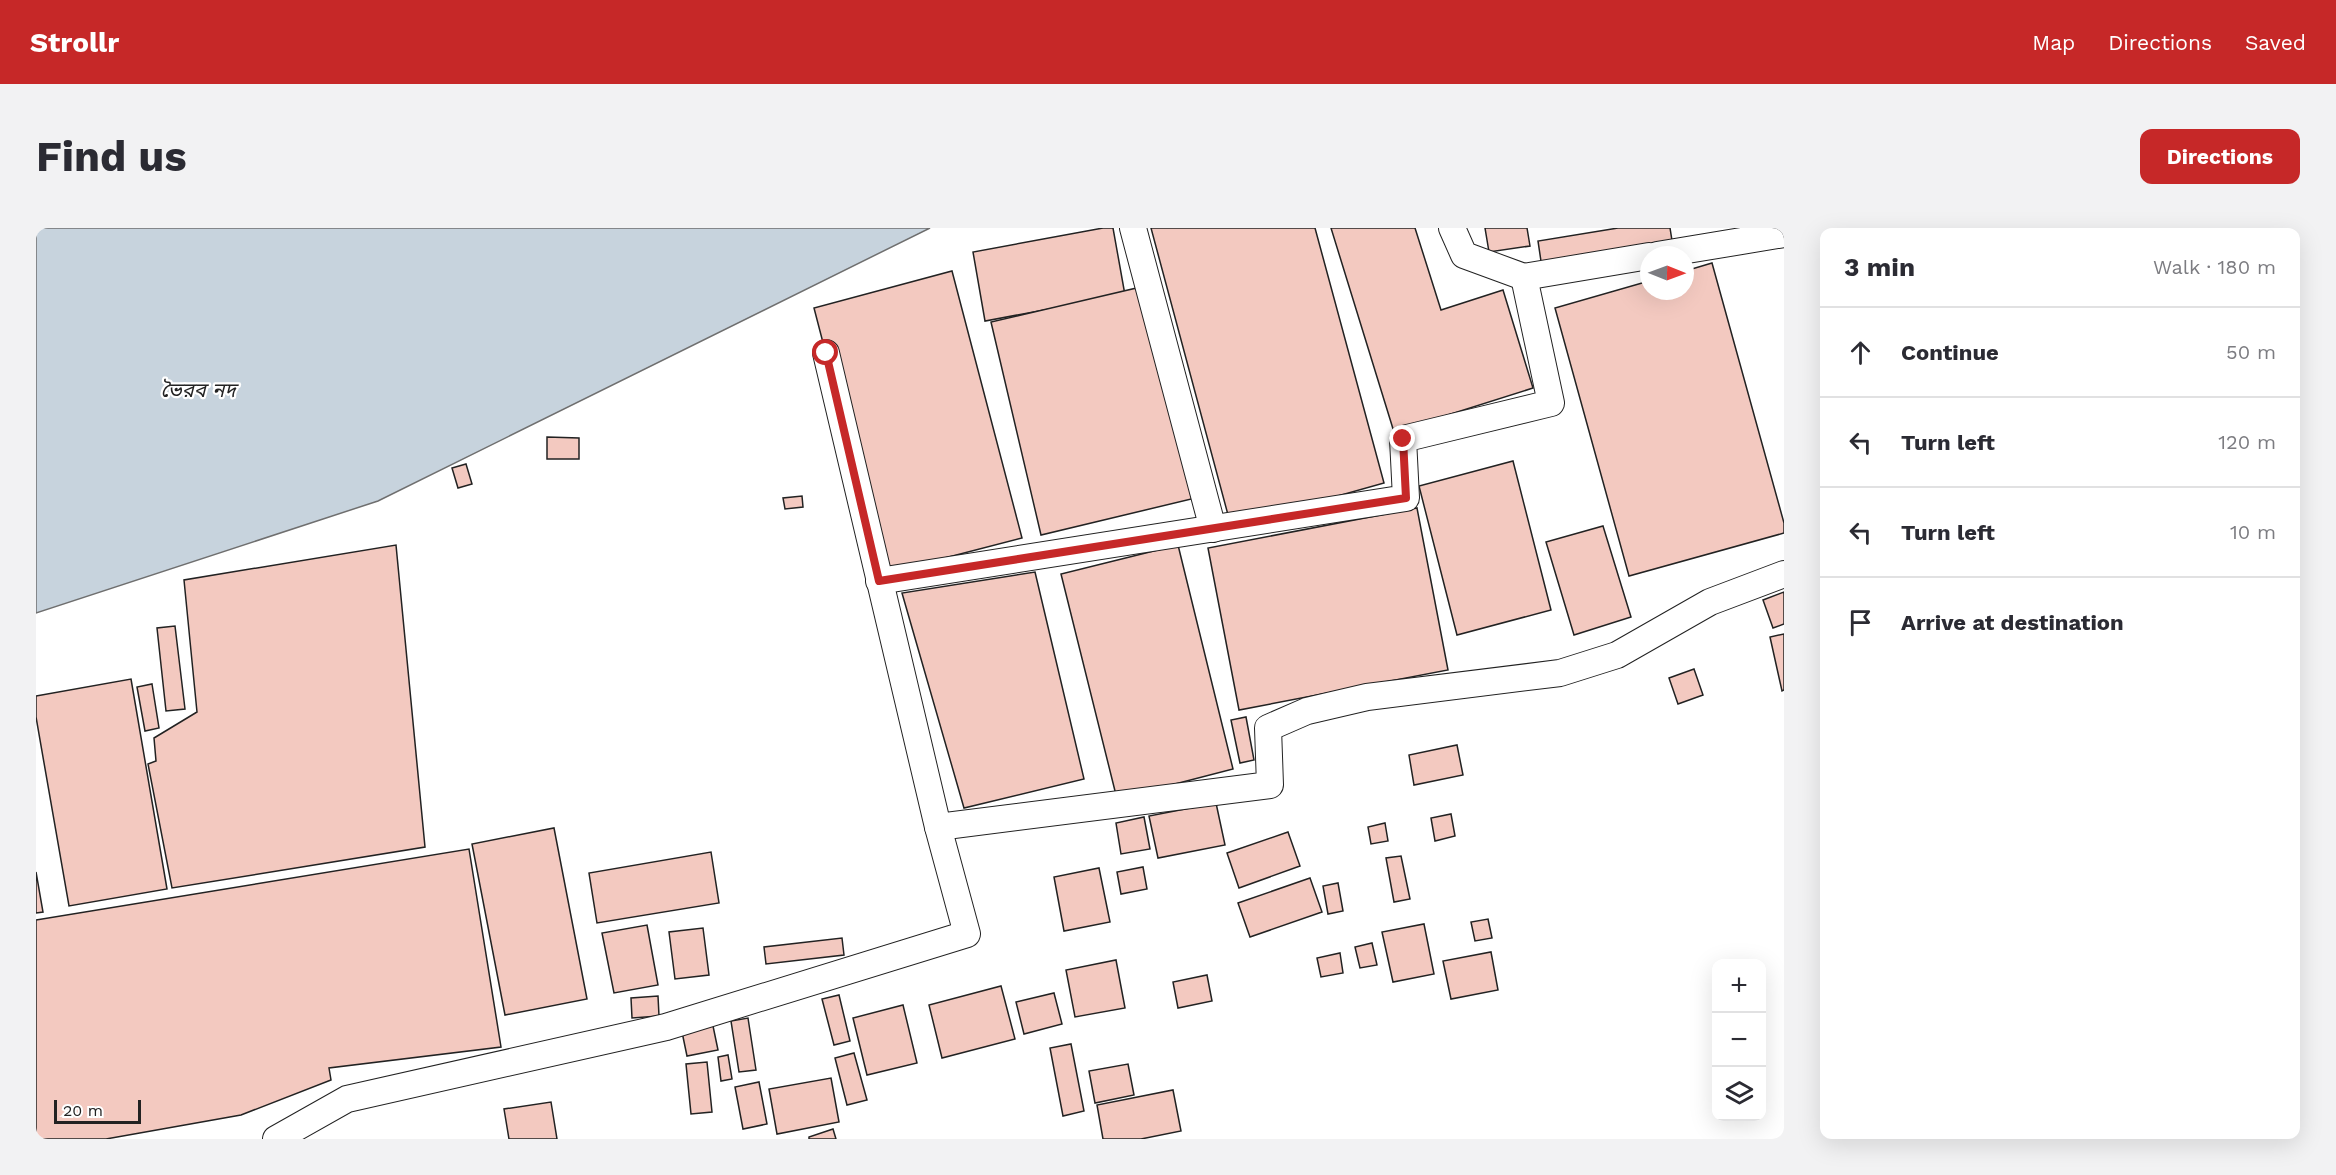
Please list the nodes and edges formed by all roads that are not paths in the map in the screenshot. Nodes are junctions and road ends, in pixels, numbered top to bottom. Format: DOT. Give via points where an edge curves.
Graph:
graph roads {
  1 [pos="1133,228"];
  2 [pos="1452,228"];
  3 [pos="1784,234"];
  4 [pos="1694,249"];
  5 [pos="1640,258"];
  6 [pos="1524,277"];
  7 [pos="826,353"];
  8 [pos="1213,528"];
  9 [pos="1784,574"];
  10 [pos="879,581"];
  11 [pos="938,827"];
  12 [pos="276,1139"];
  1 -- 8 [label="street"];
  2 -- 6 [label="street" via="1464,255"];
  3 -- 4 [label="street"];
  5 -- 6 [label="street"];
  6 -- 8 [label="street" via="1551,403 1403,439 1406,498"];
  7 -- 10 [label="street"];
  8 -- 10 [label="street"];
  9 -- 11 [label="street" via="1710,602 1617,655 1560,673 1367,697 1297,716 1268,728 1270,785"];
  10 -- 11 [label="street"];
  11 -- 12 [label="street" via="967,934 666,1027 348,1099"];
}
